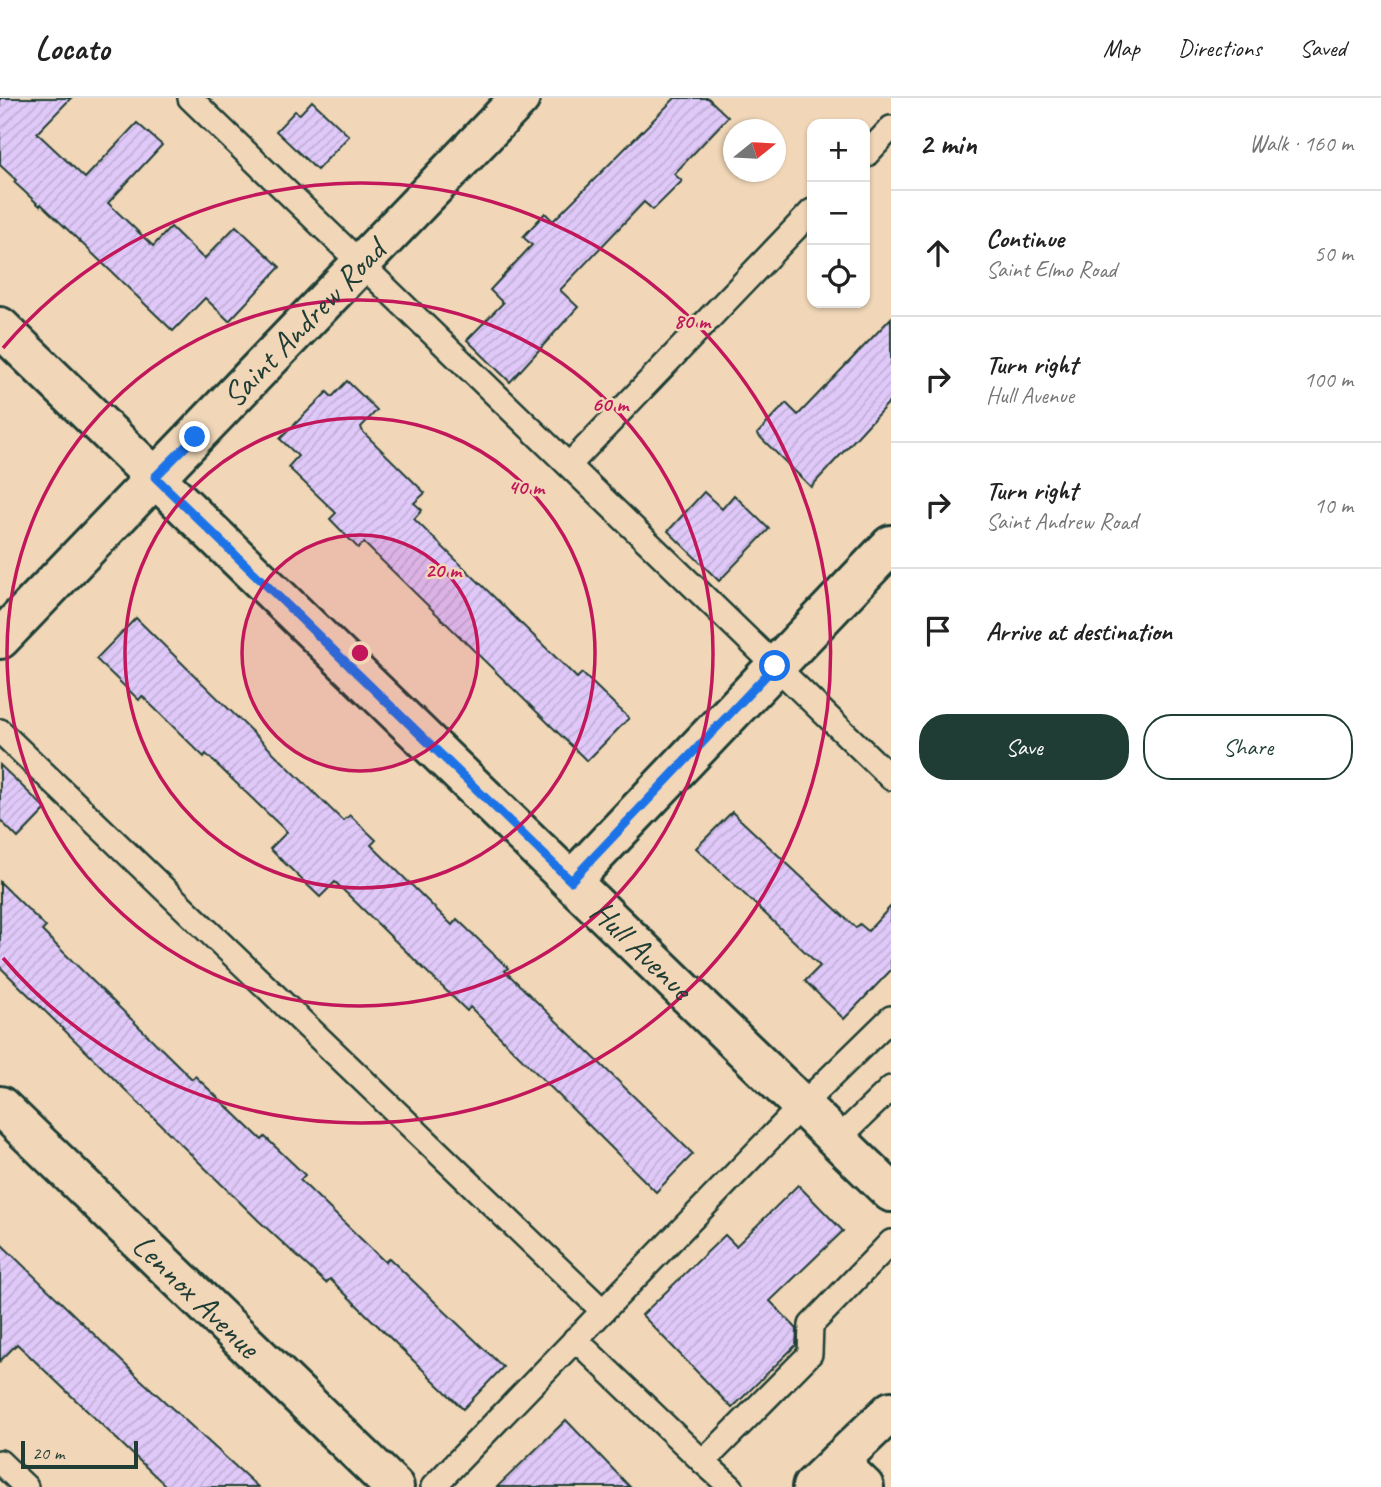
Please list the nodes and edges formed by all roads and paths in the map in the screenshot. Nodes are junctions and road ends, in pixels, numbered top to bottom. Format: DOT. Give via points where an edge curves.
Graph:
graph roads {
  1 [pos="190,98"];
  2 [pos="520,98"];
  3 [pos="891,128"];
  4 [pos="870,151"];
  5 [pos="807,216"];
  6 [pos="361,264"];
  7 [pos="0,327"];
  8 [pos="569,465"];
  9 [pos="155,477"];
  10 [pos="891,545"];
  11 [pos="0,639"];
  12 [pos="775,666"];
  13 [pos="0,731"];
  14 [pos="891,778"];
  15 [pos="571,881"];
  16 [pos="891,1018"];
  17 [pos="891,1088"];
  18 [pos="802,1105"];
  19 [pos="0,1106"];
  20 [pos="837,1140"];
  21 [pos="891,1192"];
  22 [pos="891,1242"];
  23 [pos="603,1311"];
  24 [pos="575,1339"];
  25 [pos="891,1411"];
  26 [pos="0,1462"];
  27 [pos="703,1462"];
  28 [pos="838,1479"];
  29 [pos="26,1487"];
  30 [pos="394,1487"];
  31 [pos="433,1487"];
  32 [pos="731,1487"];
  1 -- 6 [label="lane"];
  2 -- 6 [label="street, Saint Andrew Road"];
  3 -- 4 [label="lane"];
  5 -- 8 [label="lane"];
  6 -- 8 [label="lane"];
  6 -- 9 [label="street, Saint Andrew Road"];
  7 -- 9 [label="street, Hull Avenue"];
  8 -- 12 [label="lane"];
  9 -- 11 [label="street, Saint Andrew Road"];
  9 -- 15 [label="street, Hull Avenue"];
  10 -- 12 [label="street"];
  12 -- 14 [label="lane"];
  12 -- 15 [label="street"];
  13 -- 23 [label="lane"];
  15 -- 18 [label="street, Hull Avenue"];
  16 -- 18 [label="lane"];
  17 -- 20 [label="lane"];
  18 -- 20 [label="street, Hull Avenue"];
  18 -- 23 [label="lane"];
  19 -- 30 [label="street, Lennox Avenue"];
  20 -- 21 [label="street, Hull Avenue"];
  22 -- 27 [label="lane" via="811,1325 810,1354"];
  23 -- 24 [label="lane"];
  24 -- 27 [label="lane"];
  24 -- 31 [label="lane"];
  25 -- 28 [label="street"];
  26 -- 29 [label="lane"];
  27 -- 32 [label="lane"];
}
